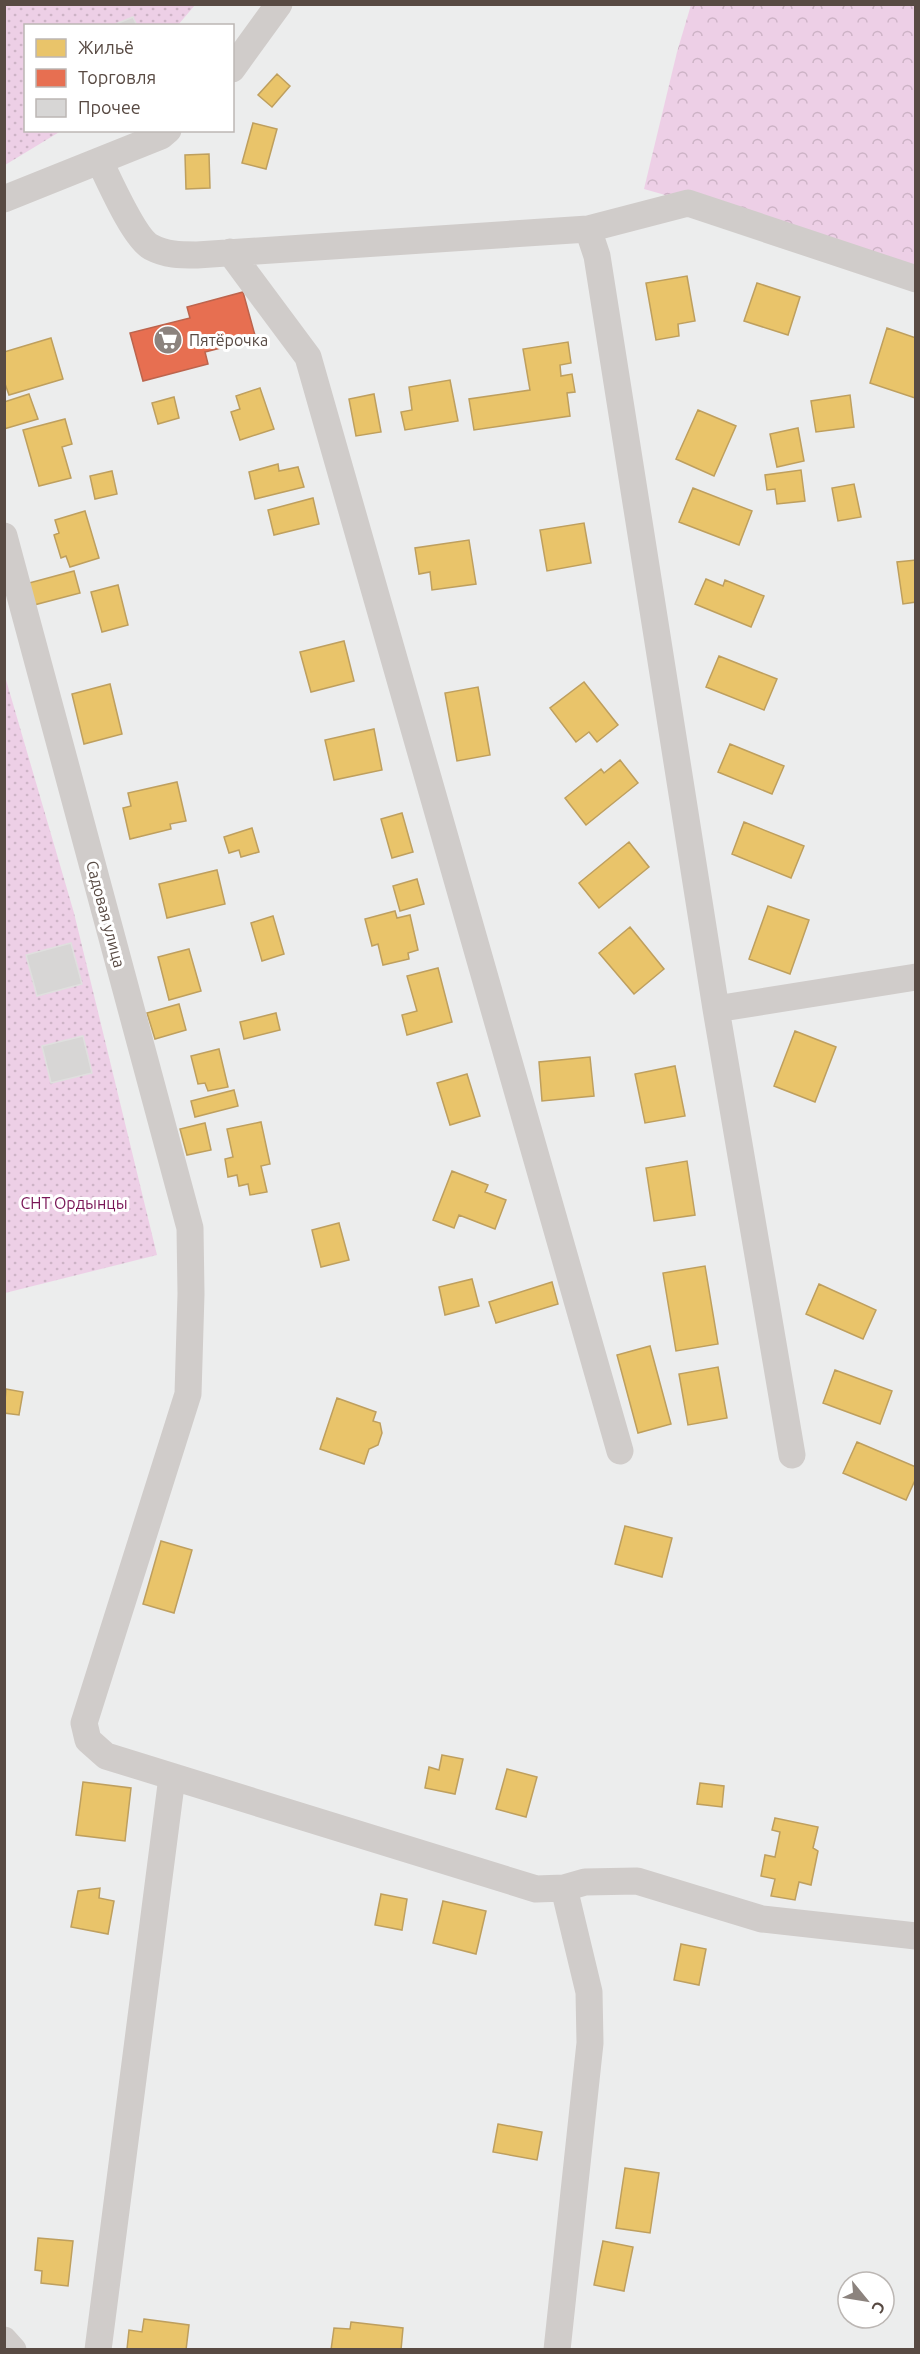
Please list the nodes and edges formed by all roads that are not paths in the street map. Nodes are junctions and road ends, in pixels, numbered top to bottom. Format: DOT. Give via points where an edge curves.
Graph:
graph roads {
  1 [pos="279,4"];
  2 [pos="234,66"];
  3 [pos="166,132"];
  4 [pos="100,162"];
  5 [pos="4,199"];
  6 [pos="588,229"];
  7 [pos="230,252"];
  8 [pos="915,279"];
  9 [pos="4,536"];
  10 [pos="915,977"];
  11 [pos="716,1009"];
  12 [pos="620,1451"];
  13 [pos="792,1455"];
  14 [pos="172,1777"];
  15 [pos="564,1888"];
  16 [pos="915,1936"];
  17 [pos="4,2340"];
  18 [pos="13,2349"];
  19 [pos="98,2349"];
  20 [pos="558,2349"];
  1 -- 2 [label="street"];
  3 -- 4 [label="street"];
  4 -- 5 [label="street"];
  4 -- 7 [label="street" via="148,246 170,255"];
  6 -- 7 [label="street"];
  6 -- 8 [label="street" via="688,203"];
  6 -- 11 [label="street" via="597,256"];
  7 -- 12 [label="street" via="308,357"];
  9 -- 14 [label="street, Садовая улица" via="190,1228 188,1394 84,1723 87,1740 106,1756"];
  10 -- 11 [label="street"];
  11 -- 13 [label="street"];
  14 -- 15 [label="street, Садовая улица" via="536,1889"];
  14 -- 19 [label="street"];
  15 -- 16 [label="street, Садовая улица" via="585,1882 638,1881 762,1919"];
  15 -- 20 [label="street" via="589,1992 590,2043"];
  17 -- 18 [label="street"];
}
